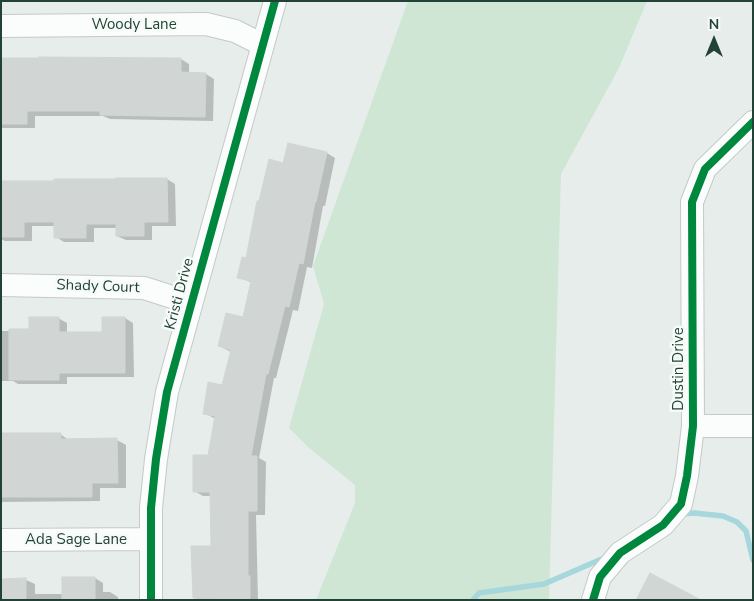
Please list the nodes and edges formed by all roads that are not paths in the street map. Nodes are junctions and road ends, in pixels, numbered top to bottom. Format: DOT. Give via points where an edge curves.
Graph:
graph roads {
  1 [pos="275,1"];
  2 [pos="1,26"];
  3 [pos="263,44"];
  4 [pos="752,125"];
  5 [pos="1,284"];
  6 [pos="192,303"];
  7 [pos="692,426"];
  8 [pos="753,426"];
  9 [pos="1,540"];
  10 [pos="150,540"];
  11 [pos="151,600"];
  12 [pos="593,600"];
  1 -- 3 [label="street, Kristi Drive"];
  2 -- 3 [label="street, Woody Lane" via="206,24 235,31"];
  3 -- 6 [label="street, Kristi Drive"];
  4 -- 7 [label="street, Dustin Drive" via="704,169 692,202"];
  5 -- 6 [label="street, Shady Court" via="144,288"];
  6 -- 10 [label="street, Kristi Drive" via="167,392 156,459"];
  7 -- 8 [label="street, Dustin Drive"];
  7 -- 12 [label="street, Dustin Drive" via="681,504 663,525 620,552 600,577"];
  9 -- 10 [label="street, Ada Sage Lane"];
  10 -- 11 [label="street, Kristi Drive"];
}
